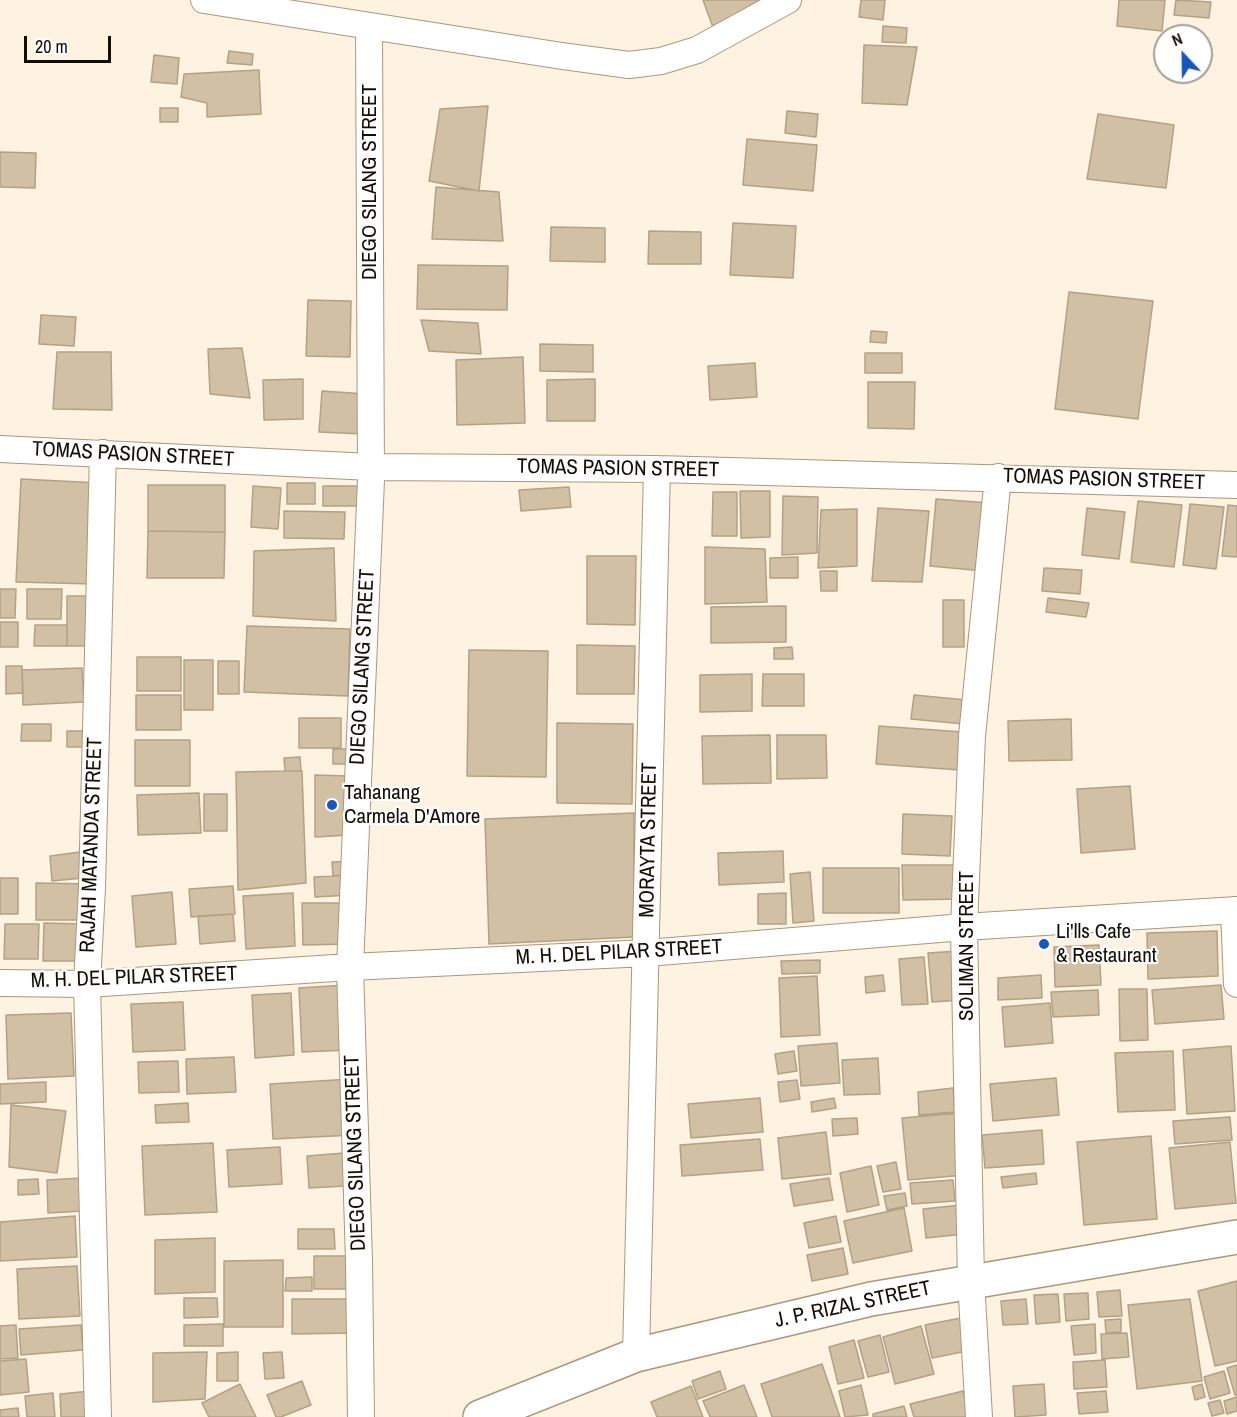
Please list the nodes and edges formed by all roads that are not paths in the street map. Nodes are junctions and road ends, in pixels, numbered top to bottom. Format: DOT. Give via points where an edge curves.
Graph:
graph roads {
  1 [pos="204,0"];
  2 [pos="788,0"];
  3 [pos="369,26"];
  4 [pos="0,449"];
  5 [pos="103,453"];
  6 [pos="371,467"];
  7 [pos="657,469"];
  8 [pos="998,477"];
  9 [pos="1237,485"];
  10 [pos="1236,910"];
  11 [pos="964,927"];
  12 [pos="647,953"];
  13 [pos="350,967"];
  14 [pos="0,983"];
  15 [pos="87,984"];
  16 [pos="1237,984"];
  17 [pos="1237,1237"];
  18 [pos="971,1281"];
  19 [pos="636,1355"];
  20 [pos="98,1417"];
  21 [pos="361,1417"];
  22 [pos="480,1417"];
  23 [pos="979,1417"];
  1 -- 3 [label="street"];
  2 -- 3 [label="street" via="697,50 661,62 629,65"];
  3 -- 6 [label="street, DIEGO SILANG STREET"];
  4 -- 5 [label="street, TOMAS PASION STREET"];
  5 -- 6 [label="street, TOMAS PASION STREET"];
  5 -- 15 [label="street, RAJAH MATANDA STREET"];
  6 -- 7 [label="street, TOMAS PASION STREET"];
  6 -- 13 [label="street, DIEGO SILANG STREET"];
  7 -- 8 [label="street, TOMAS PASION STREET"];
  7 -- 12 [label="street, MORAYTA STREET"];
  8 -- 9 [label="street, TOMAS PASION STREET"];
  8 -- 11 [label="street, SOLIMAN STREET" via="972,736"];
  10 -- 11 [label="street, M. H. DEL PILAR STREET"];
  10 -- 16 [label="street"];
  11 -- 12 [label="street, M. H. DEL PILAR STREET"];
  11 -- 18 [label="street, SOLIMAN STREET"];
  12 -- 13 [label="street, M. H. DEL PILAR STREET"];
  12 -- 19 [label="street, MORAYTA STREET"];
  13 -- 15 [label="street, M. H. DEL PILAR STREET"];
  13 -- 21 [label="street, DIEGO SILANG STREET"];
  14 -- 15 [label="street, M. H. DEL PILAR STREET"];
  15 -- 20 [label="street, RAJAH MATANDA STREET"];
  17 -- 18 [label="main road, J. P. RIZAL STREET"];
  18 -- 19 [label="main road, J. P. RIZAL STREET" via="871,1299"];
  18 -- 23 [label="street, SOLIMAN STREET"];
  19 -- 22 [label="main road, J. P. RIZAL STREET"];
}
